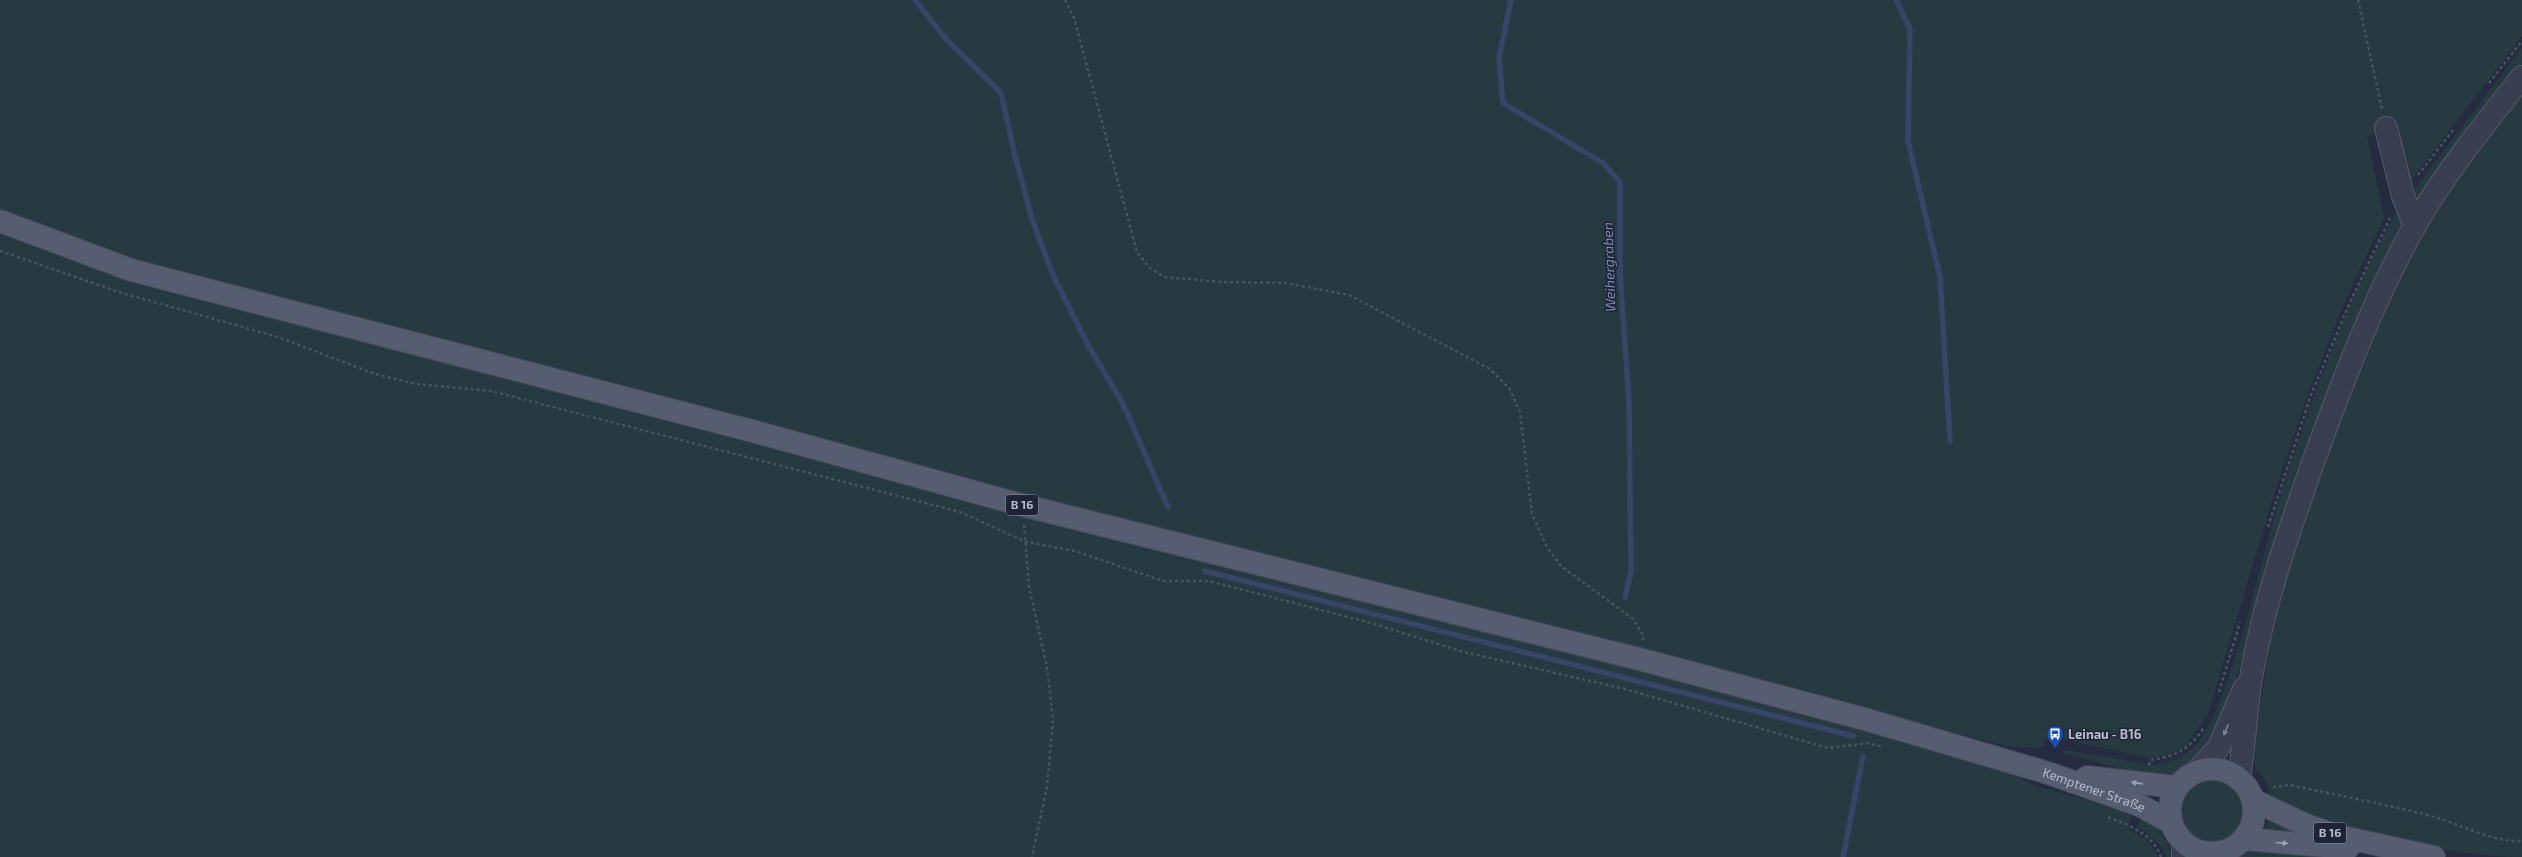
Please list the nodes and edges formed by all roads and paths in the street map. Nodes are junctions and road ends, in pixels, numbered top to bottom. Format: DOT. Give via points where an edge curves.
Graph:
graph roads {
  1 [pos="1065,0"];
  2 [pos="2358,0"];
  3 [pos="2522,77"];
  4 [pos="2386,128"];
  5 [pos="0,221"];
  6 [pos="2415,226"];
  7 [pos="0,251"];
  8 [pos="1022,505"];
  9 [pos="1026,542"];
  10 [pos="1643,660"];
  11 [pos="2253,668"];
  12 [pos="1891,749"];
  13 [pos="2197,771"];
  14 [pos="2048,773"];
  15 [pos="2176,787"];
  16 [pos="2247,789"];
  17 [pos="2104,816"];
  18 [pos="2170,822"];
  19 [pos="2522,841"];
  20 [pos="2233,848"];
  21 [pos="2183,849"];
  22 [pos="2411,853"];
  23 [pos="1032,857"];
  24 [pos="2162,857"];
  25 [pos="2434,857"];
  1 -- 10 [label="path" via="1074,18 1137,252 1150,268 1164,277 1222,282 1285,282 1349,295 1490,369 1509,388 1520,412 1532,514 1546,547 1561,566 1633,619 1643,635"];
  2 -- 4 [label="path"];
  3 -- 6 [label="street" via="2470,143"];
  4 -- 6 [label="street" via="2403,196"];
  5 -- 8 [label="main road, B 16" via="131,270 756,432"];
  6 -- 11 [label="street" via="2374,304 2343,381 2297,509 2264,618"];
  7 -- 9 [label="path" via="122,292 278,337 375,374 416,384 491,391 952,510"];
  8 -- 9 [label="path"];
  8 -- 10 [label="main road, B 16"];
  9 -- 12 [label="path" via="1075,552 1163,581 1209,581 1371,623 1464,652 1625,689 1828,748 1868,743"];
  9 -- 23 [label="path" via="1029,587 1047,667 1053,720 1047,787"];
  10 -- 14 [label="main road, B 16" via="1868,720"];
  11 -- 13 [label="street, one-way" via="2219,747"];
  11 -- 16 [label="street"];
  13 -- 15 [label="main road, B 16"];
  13 -- 16 [label="main road, B 16" via="2217,768"];
  15 -- 14 [label="main road, Kemptener Straße / B 16, one-way"];
  14 -- 18 [label="main road, Kemptener Straße / B 16" via="2138,805"];
  15 -- 18 [label="main road" via="2170,804"];
  16 -- 19 [label="path" via="2290,785 2432,816 2514,842"];
  16 -- 20 [label="main road" via="2254,816"];
  16 -- 22 [label="main road, B 16" via="2306,825"];
  17 -- 24 [label="path" via="2132,827 2158,848"];
  18 -- 21 [label="main road, B 16"];
  20 -- 21 [label="main road, B 16" via="2212,854"];
  20 -- 22 [label="main road, B 16, one-way"];
  22 -- 25 [label="main road, B 16"];
}
